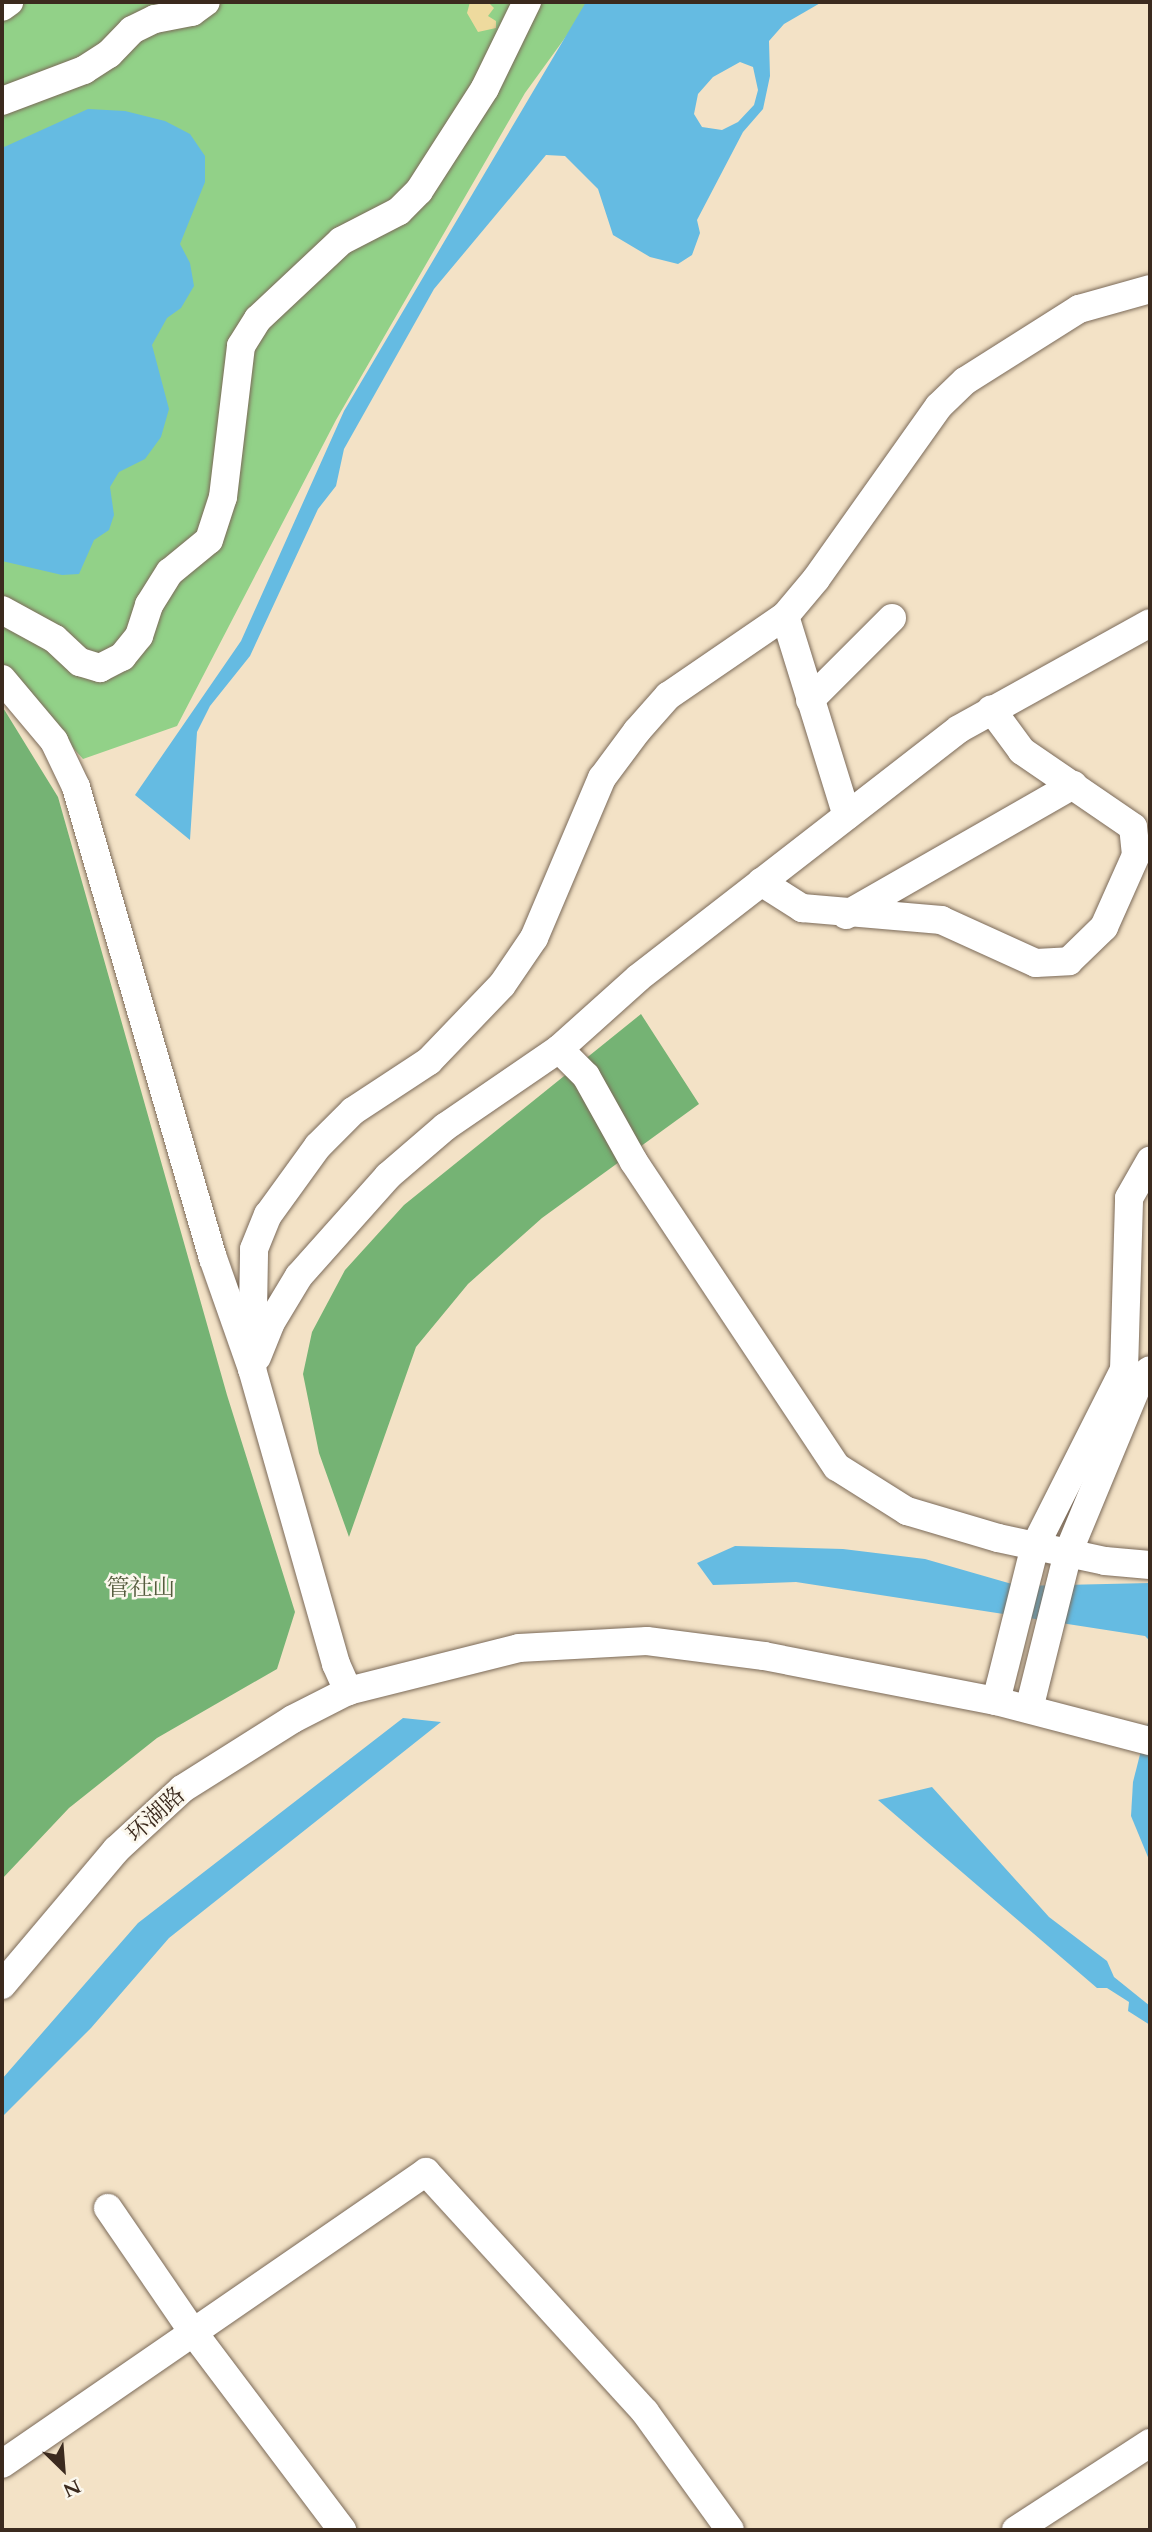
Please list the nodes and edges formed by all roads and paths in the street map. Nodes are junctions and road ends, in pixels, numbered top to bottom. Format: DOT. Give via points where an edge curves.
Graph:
graph roads {
  1 [pos="9,2"];
  2 [pos="206,2"];
  3 [pos="527,2"];
  4 [pos="2,7"];
  5 [pos="2,101"];
  6 [pos="1150,289"];
  7 [pos="2,610"];
  8 [pos="785,616"];
  9 [pos="892,618"];
  10 [pos="1150,623"];
  11 [pos="2,679"];
  12 [pos="810,700"];
  13 [pos="991,709"];
  14 [pos="1073,785"];
  15 [pos="846,816"];
  16 [pos="761,882"];
  17 [pos="846,915"];
  18 [pos="559,1049"];
  19 [pos="1150,1161"];
  20 [pos="213,1258"];
  21 [pos="299,1276"];
  22 [pos="251,1286"];
  23 [pos="1139,1309"];
  24 [pos="252,1369"];
  25 [pos="1138,1372"];
  26 [pos="1035,1546"];
  27 [pos="1068,1553"];
  28 [pos="1150,1565"];
  29 [pos="348,1691"];
  30 [pos="996,1701"];
  31 [pos="1030,1709"];
  32 [pos="1137,1737"];
  33 [pos="2,1985"];
  34 [pos="108,2208"];
  35 [pos="193,2332"];
  36 [pos="1150,2443"];
  37 [pos="2,2464"];
  38 [pos="342,2530"];
  39 [pos="730,2530"];
  40 [pos="1016,2530"];
  1 -- 4 [label="street"];
  2 -- 5 [label="street" via="192,12 155,19 132,30 109,54 84,70"];
  3 -- 7 [label="street" via="485,88 419,191 399,211 341,241 258,319 241,346 223,497 209,540 170,572 149,605 139,636 121,657 100,668 80,662 55,639"];
  6 -- 8 [label="street" via="1079,309 965,381 939,406"];
  8 -- 12 [label="street"];
  8 -- 22 [label="street" via="668,696 638,731 602,778 534,938 502,985 429,1061 353,1111 318,1146 268,1215 254,1249"];
  9 -- 12 [label="street"];
  10 -- 13 [label="street"];
  11 -- 20 [label="street" via="54,741 76,788"];
  12 -- 15 [label="street"];
  13 -- 14 [label="street" via="1022,751"];
  13 -- 15 [label="street"];
  14 -- 17 [label="street"];
  14 -- 17 [label="street" via="1133,827 1136,855 1104,927 1069,961 1036,963 941,920"];
  15 -- 16 [label="street"];
  16 -- 17 [label="street" via="802,908"];
  16 -- 18 [label="street" via="638,978"];
  18 -- 21 [label="street" via="445,1127 388,1176"];
  18 -- 26 [label="street" via="586,1076 634,1161 837,1467 907,1511"];
  19 -- 23 [label="street" via="1129,1198"];
  20 -- 22 [label="street" via="231,1278"];
  20 -- 24 [label="street"];
  21 -- 22 [label="street" via="275,1285"];
  21 -- 24 [label="street" via="270,1324"];
  22 -- 24 [label="street"];
  23 -- 25 [label="street"];
  24 -- 29 [label="street" via="336,1664"];
  25 -- 26 [label="street"];
  25 -- 27 [label="street"];
  26 -- 27 [label="street"];
  26 -- 30 [label="street"];
  27 -- 28 [label="street"];
  27 -- 31 [label="street"];
  29 -- 30 [label="street, 环湖路" via="519,1648 647,1641 764,1656"];
  29 -- 33 [label="street, 环湖路" via="293,1719 182,1789 116,1850"];
  30 -- 31 [label="street, 环湖路"];
  31 -- 32 [label="street, 环湖路"];
  34 -- 35 [label="street"];
  35 -- 37 [label="street"];
  35 -- 38 [label="street"];
  35 -- 39 [label="street" via="426,2172 645,2412"];
  36 -- 40 [label="street"];
}
